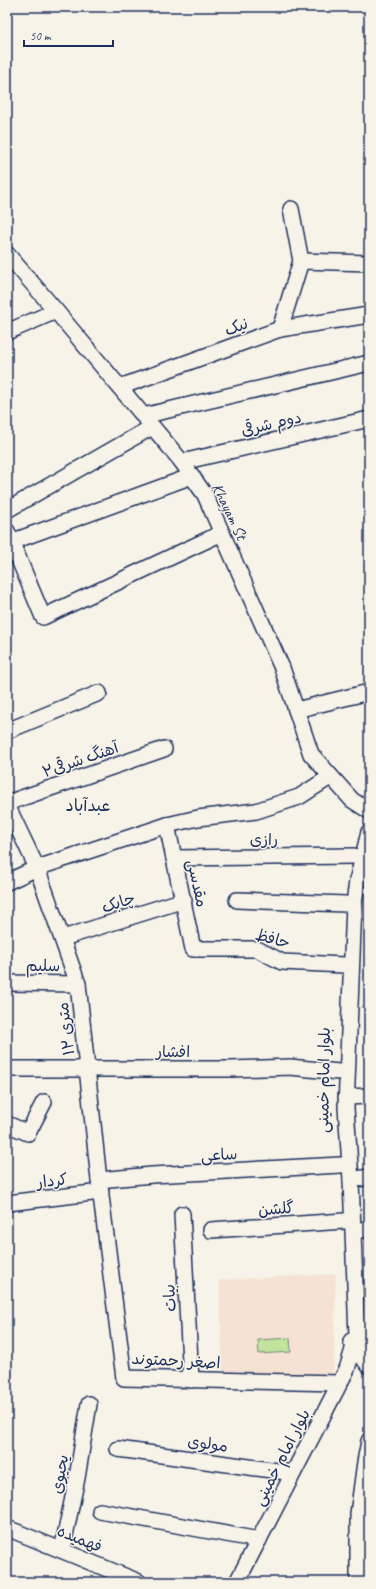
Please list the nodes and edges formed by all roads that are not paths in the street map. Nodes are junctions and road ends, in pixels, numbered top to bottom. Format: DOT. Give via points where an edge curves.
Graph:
graph roads {
  1 [pos="291,209"];
  2 [pos="7,254"];
  3 [pos="301,261"];
  4 [pos="369,263"];
  5 [pos="56,311"];
  6 [pos="369,315"];
  7 [pos="280,329"];
  8 [pos="7,332"];
  9 [pos="369,363"];
  10 [pos="120,387"];
  11 [pos="369,419"];
  12 [pos="148,421"];
  13 [pos="182,462"];
  14 [pos="192,476"];
  15 [pos="7,510"];
  16 [pos="222,533"];
  17 [pos="9,536"];
  18 [pos="369,692"];
  19 [pos="99,693"];
  20 [pos="296,710"];
  21 [pos="7,731"];
  22 [pos="164,749"];
  23 [pos="330,777"];
  24 [pos="7,804"];
  25 [pos="369,811"];
  26 [pos="369,816"];
  27 [pos="167,825"];
  28 [pos="369,832"];
  29 [pos="354,856"];
  30 [pos="174,858"];
  31 [pos="37,868"];
  32 [pos="7,882"];
  33 [pos="362,889"];
  34 [pos="184,900"];
  35 [pos="237,900"];
  36 [pos="346,904"];
  37 [pos="63,938"];
  38 [pos="193,949"];
  39 [pos="344,965"];
  40 [pos="7,983"];
  41 [pos="78,984"];
  42 [pos="7,1068"];
  43 [pos="88,1069"];
  44 [pos="339,1072"];
  45 [pos="369,1096"];
  46 [pos="346,1097"];
  47 [pos="44,1102"];
  48 [pos="7,1124"];
  49 [pos="342,1165"];
  50 [pos="369,1177"];
  51 [pos="351,1180"];
  52 [pos="100,1186"];
  53 [pos="7,1203"];
  54 [pos="182,1214"];
  55 [pos="349,1226"];
  56 [pos="369,1229"];
  57 [pos="211,1230"];
  58 [pos="354,1347"];
  59 [pos="369,1366"];
  60 [pos="191,1380"];
  61 [pos="339,1383"];
  62 [pos="89,1404"];
  63 [pos="369,1441"];
  64 [pos="118,1449"];
  65 [pos="294,1472"];
  66 [pos="100,1511"];
  67 [pos="7,1528"];
  68 [pos="259,1540"];
  69 [pos="62,1550"];
  70 [pos="139,1582"];
  71 [pos="237,1582"];
  72 [pos="358,1582"];
  1 -- 3 [label="street"];
  2 -- 5 [label="street, Khayam St"];
  3 -- 4 [label="street"];
  3 -- 7 [label="street"];
  5 -- 8 [label="street"];
  5 -- 10 [label="street, Khayam St"];
  6 -- 7 [label="street, نیک"];
  7 -- 10 [label="street, نیک"];
  9 -- 12 [label="street"];
  10 -- 12 [label="street, Khayam St"];
  11 -- 13 [label="street, دوم شرقی"];
  12 -- 13 [label="street, Khayam St"];
  12 -- 15 [label="street"];
  13 -- 14 [label="street, Khayam St"];
  14 -- 16 [label="street, Khayam St" via="205,495"];
  14 -- 17 [label="street"];
  16 -- 17 [label="street" via="43,617"];
  16 -- 20 [label="street, Khayam St" via="282,668"];
  18 -- 20 [label="street"];
  19 -- 21 [label="street"];
  20 -- 23 [label="street, Khayam St" via="311,754"];
  22 -- 24 [label="street, آهنگ شرقی۲"];
  23 -- 25 [label="street, Khayam St" via="352,800"];
  23 -- 27 [label="street" via="299,797 256,811 198,818"];
  24 -- 31 [label="street, ۱۲ متری"];
  26 -- 29 [label="street, بلوار امام خمینی" via="363,824"];
  27 -- 30 [label="street, مقدسی"];
  27 -- 31 [label="street"];
  28 -- 33 [label="street, بلوار امام خمینی"];
  29 -- 30 [label="street, رازی"];
  29 -- 36 [label="street, بلوار امام خمینی"];
  30 -- 34 [label="street, مقدسی"];
  31 -- 32 [label="street"];
  31 -- 37 [label="street, ۱۲ متری"];
  33 -- 46 [label="street, بلوار امام خمینی"];
  34 -- 37 [label="street, چابک"];
  34 -- 38 [label="street, مقدسی"];
  35 -- 36 [label="street"];
  36 -- 39 [label="street, بلوار امام خمینی"];
  37 -- 41 [label="street, ۱۲ متری"];
  38 -- 39 [label="street, حافظ" via="257,949 282,962"];
  39 -- 44 [label="street, بلوار امام خمینی"];
  40 -- 41 [label="street, سلیم"];
  41 -- 43 [label="street, ۱۲ متری"];
  42 -- 43 [label="street, افشار"];
  43 -- 44 [label="street, افشار" via="290,1067"];
  43 -- 52 [label="street, ۱۲ متری"];
  44 -- 49 [label="street, بلوار امام خمینی" via="338,1111"];
  45 -- 46 [label="street"];
  46 -- 51 [label="street, بلوار امام خمینی"];
  47 -- 48 [label="street" via="28,1133"];
  49 -- 52 [label="street, ساعی" via="152,1175"];
  49 -- 55 [label="street, بلوار امام خمینی"];
  50 -- 51 [label="street"];
  51 -- 55 [label="street, بلوار امام خمینی"];
  52 -- 53 [label="street, کردار"];
  52 -- 60 [label="street, اصغر رحمتوند" via="124,1378"];
  54 -- 60 [label="street, بیات"];
  55 -- 56 [label="street, گلشن"];
  55 -- 57 [label="street, گلشن"];
  55 -- 58 [label="street, بلوار امام خمینی" via="357,1336"];
  58 -- 59 [label="street"];
  58 -- 61 [label="street, بلوار امام خمینی"];
  60 -- 61 [label="street, اصغر رحمتوند"];
  61 -- 65 [label="street, بلوار امام خمینی"];
  62 -- 69 [label="street, یحیوی"];
  63 -- 72 [label="street" via="358,1514"];
  64 -- 65 [label="street, مولوی"];
  65 -- 68 [label="street, بلوار امام خمینی"];
  66 -- 68 [label="street"];
  67 -- 69 [label="street, فهمیده"];
  68 -- 71 [label="street, بلوار امام خمینی"];
  69 -- 70 [label="street, فهمیده"];
}
